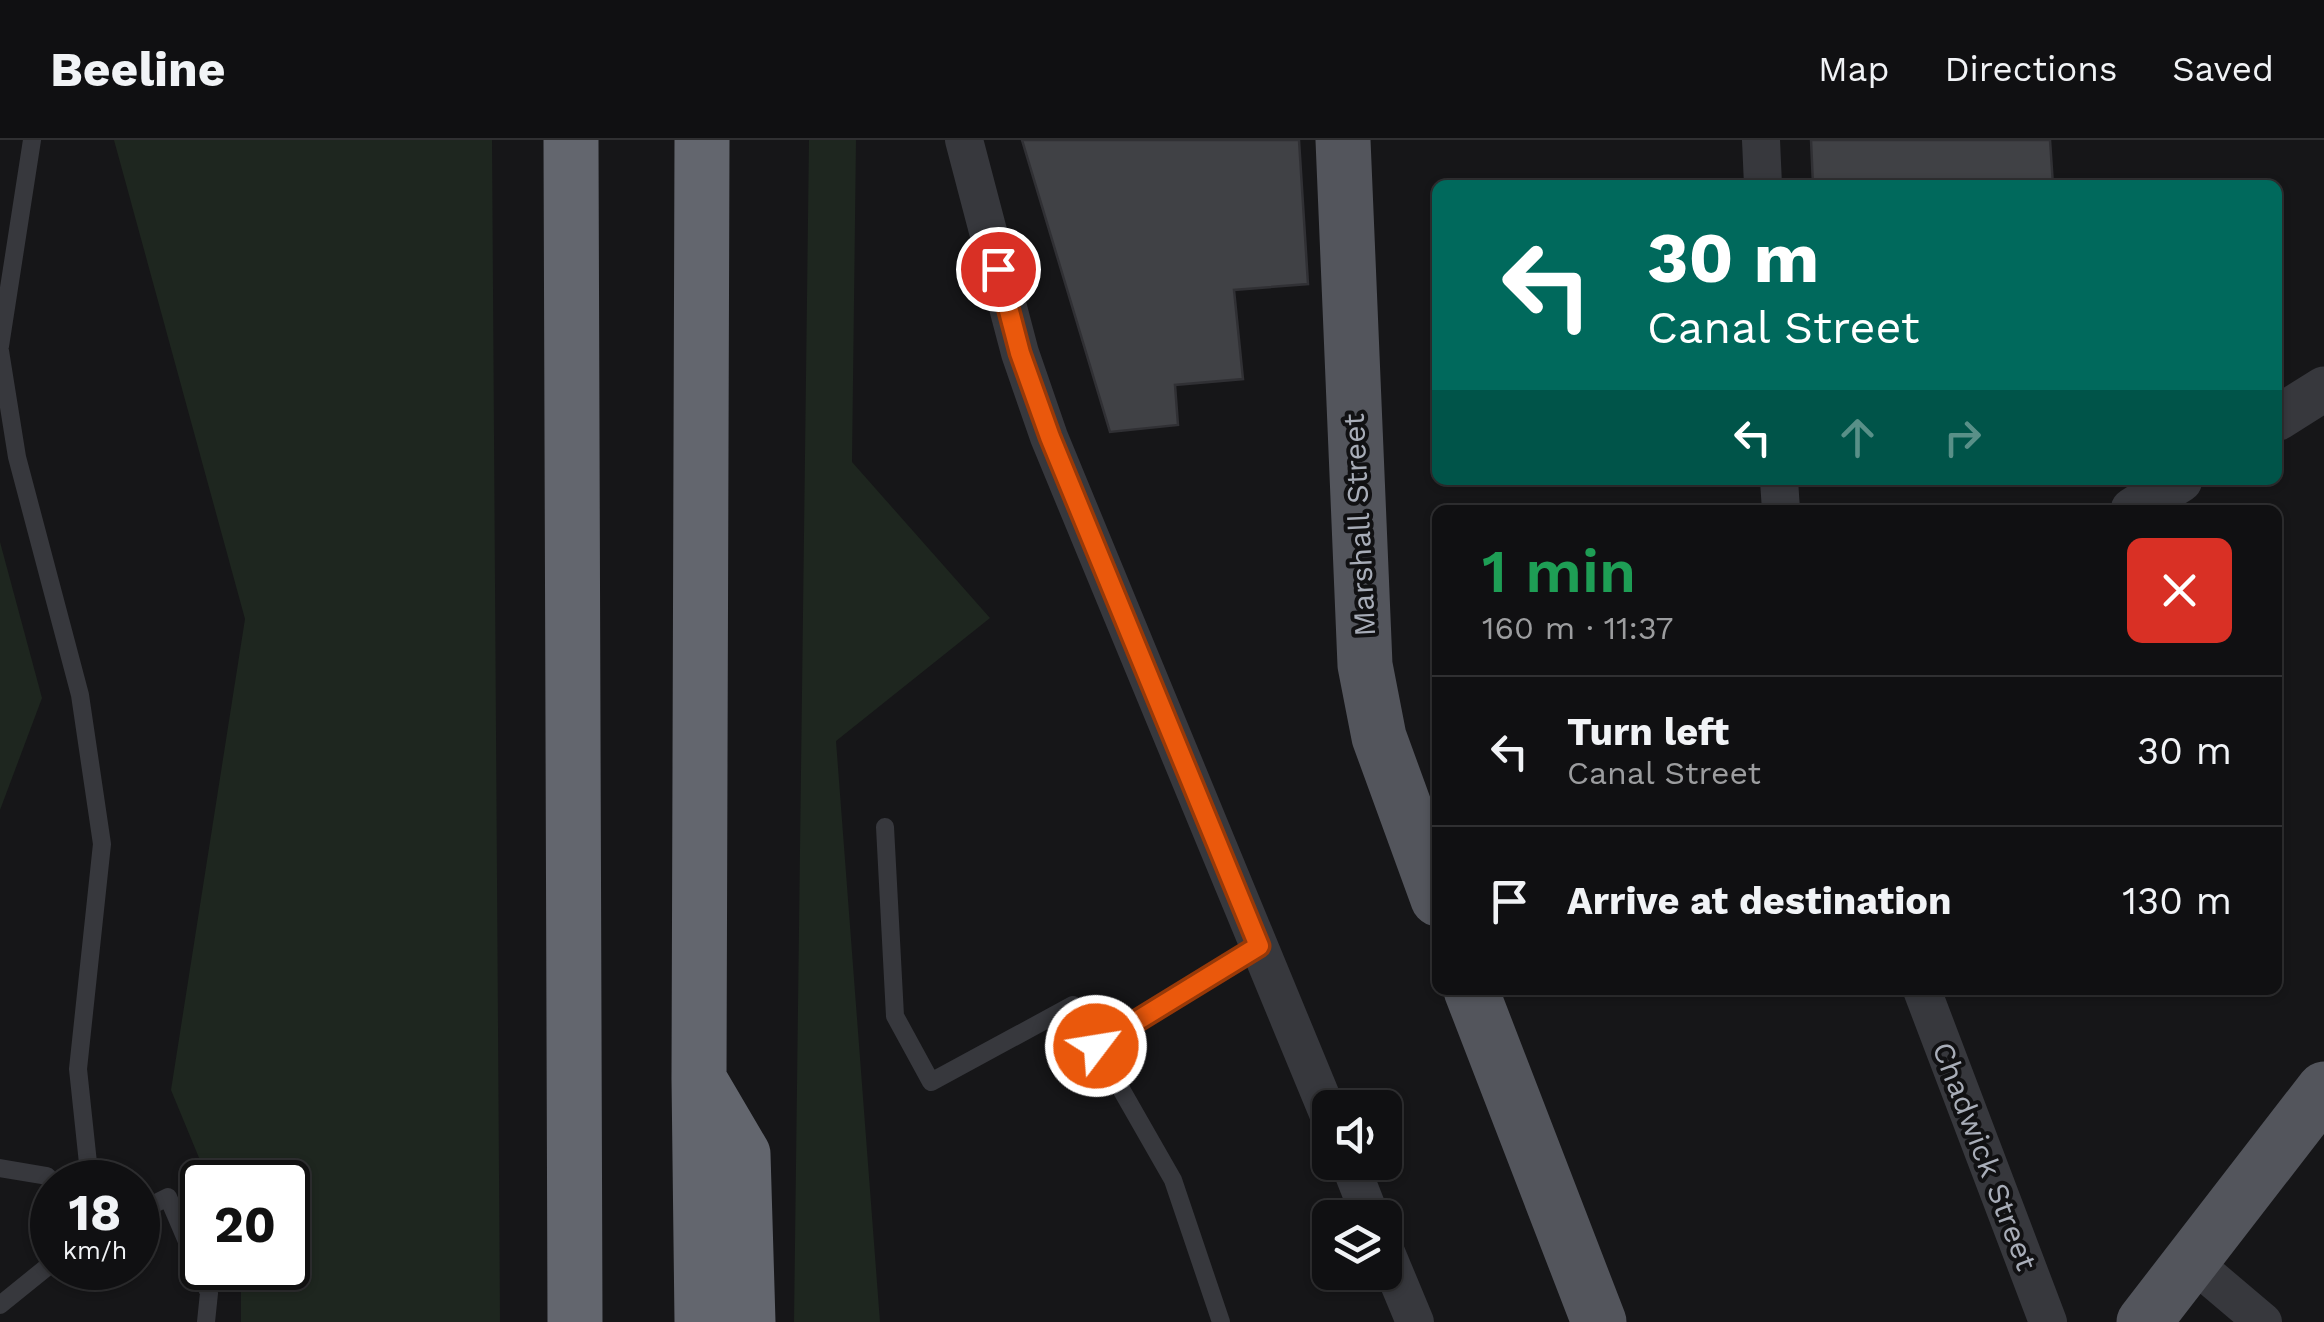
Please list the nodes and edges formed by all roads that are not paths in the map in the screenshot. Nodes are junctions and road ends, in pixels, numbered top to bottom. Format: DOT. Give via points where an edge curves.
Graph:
graph roads {
  1 [pos="32,140"];
  2 [pos="571,140"];
  3 [pos="702,140"];
  4 [pos="964,140"];
  5 [pos="1343,140"];
  6 [pos="1761,140"];
  7 [pos="1763,180"];
  8 [pos="0,349"];
  9 [pos="2324,389"];
  10 [pos="2282,415"];
  11 [pos="2172,485"];
  12 [pos="2141,505"];
  13 [pos="1420,797"];
  14 [pos="885,827"];
  15 [pos="1432,864"];
  16 [pos="1259,946"];
  17 [pos="1473,995"];
  18 [pos="1924,995"];
  19 [pos="1096,1046"];
  20 [pos="698,1079"];
  21 [pos="2324,1089"];
  22 [pos="1318,1090"];
  23 [pos="88,1160"];
  24 [pos="0,1168"];
  25 [pos="30,1173"];
  26 [pos="160,1202"];
  27 [pos="2190,1262"];
  28 [pos="30,1281"];
  29 [pos="1402,1290"];
  30 [pos="0,1306"];
  31 [pos="206,1322"];
  32 [pos="575,1322"];
  33 [pos="702,1322"];
  34 [pos="748,1322"];
  35 [pos="1222,1322"];
  36 [pos="1415,1322"];
  37 [pos="1599,1322"];
  38 [pos="2048,1322"];
  39 [pos="2144,1322"];
  40 [pos="2262,1322"];
  1 -- 8 [label="lane"];
  2 -- 32 [label="highway"];
  3 -- 20 [label="highway"];
  4 -- 16 [label="street" via="1020,353 1050,437"];
  5 -- 13 [label="main road, Marshall Street" via="1365,665 1378,737"];
  6 -- 7 [label="street"];
  8 -- 23 [label="lane" via="16,457 80,694 102,844 78,1069"];
  9 -- 10 [label="street"];
  11 -- 12 [label="street"];
  13 -- 15 [label="main road, Marshall Street"];
  14 -- 19 [label="lane" via="895,1016 931,1082 1073,1005"];
  16 -- 19 [label="lane"];
  16 -- 22 [label="street"];
  17 -- 37 [label="main road"];
  18 -- 38 [label="street, Chadwick Street"];
  19 -- 35 [label="lane" via="1173,1180"];
  20 -- 33 [label="highway"];
  20 -- 34 [label="highway" via="743,1154"];
  21 -- 27 [label="main road"];
  24 -- 25 [label="lane"];
  26 -- 31 [label="lane" via="168,1198 209,1293"];
  27 -- 39 [label="main road"];
  27 -- 40 [label="street"];
  28 -- 30 [label="lane"];
  29 -- 36 [label="street"];
}
